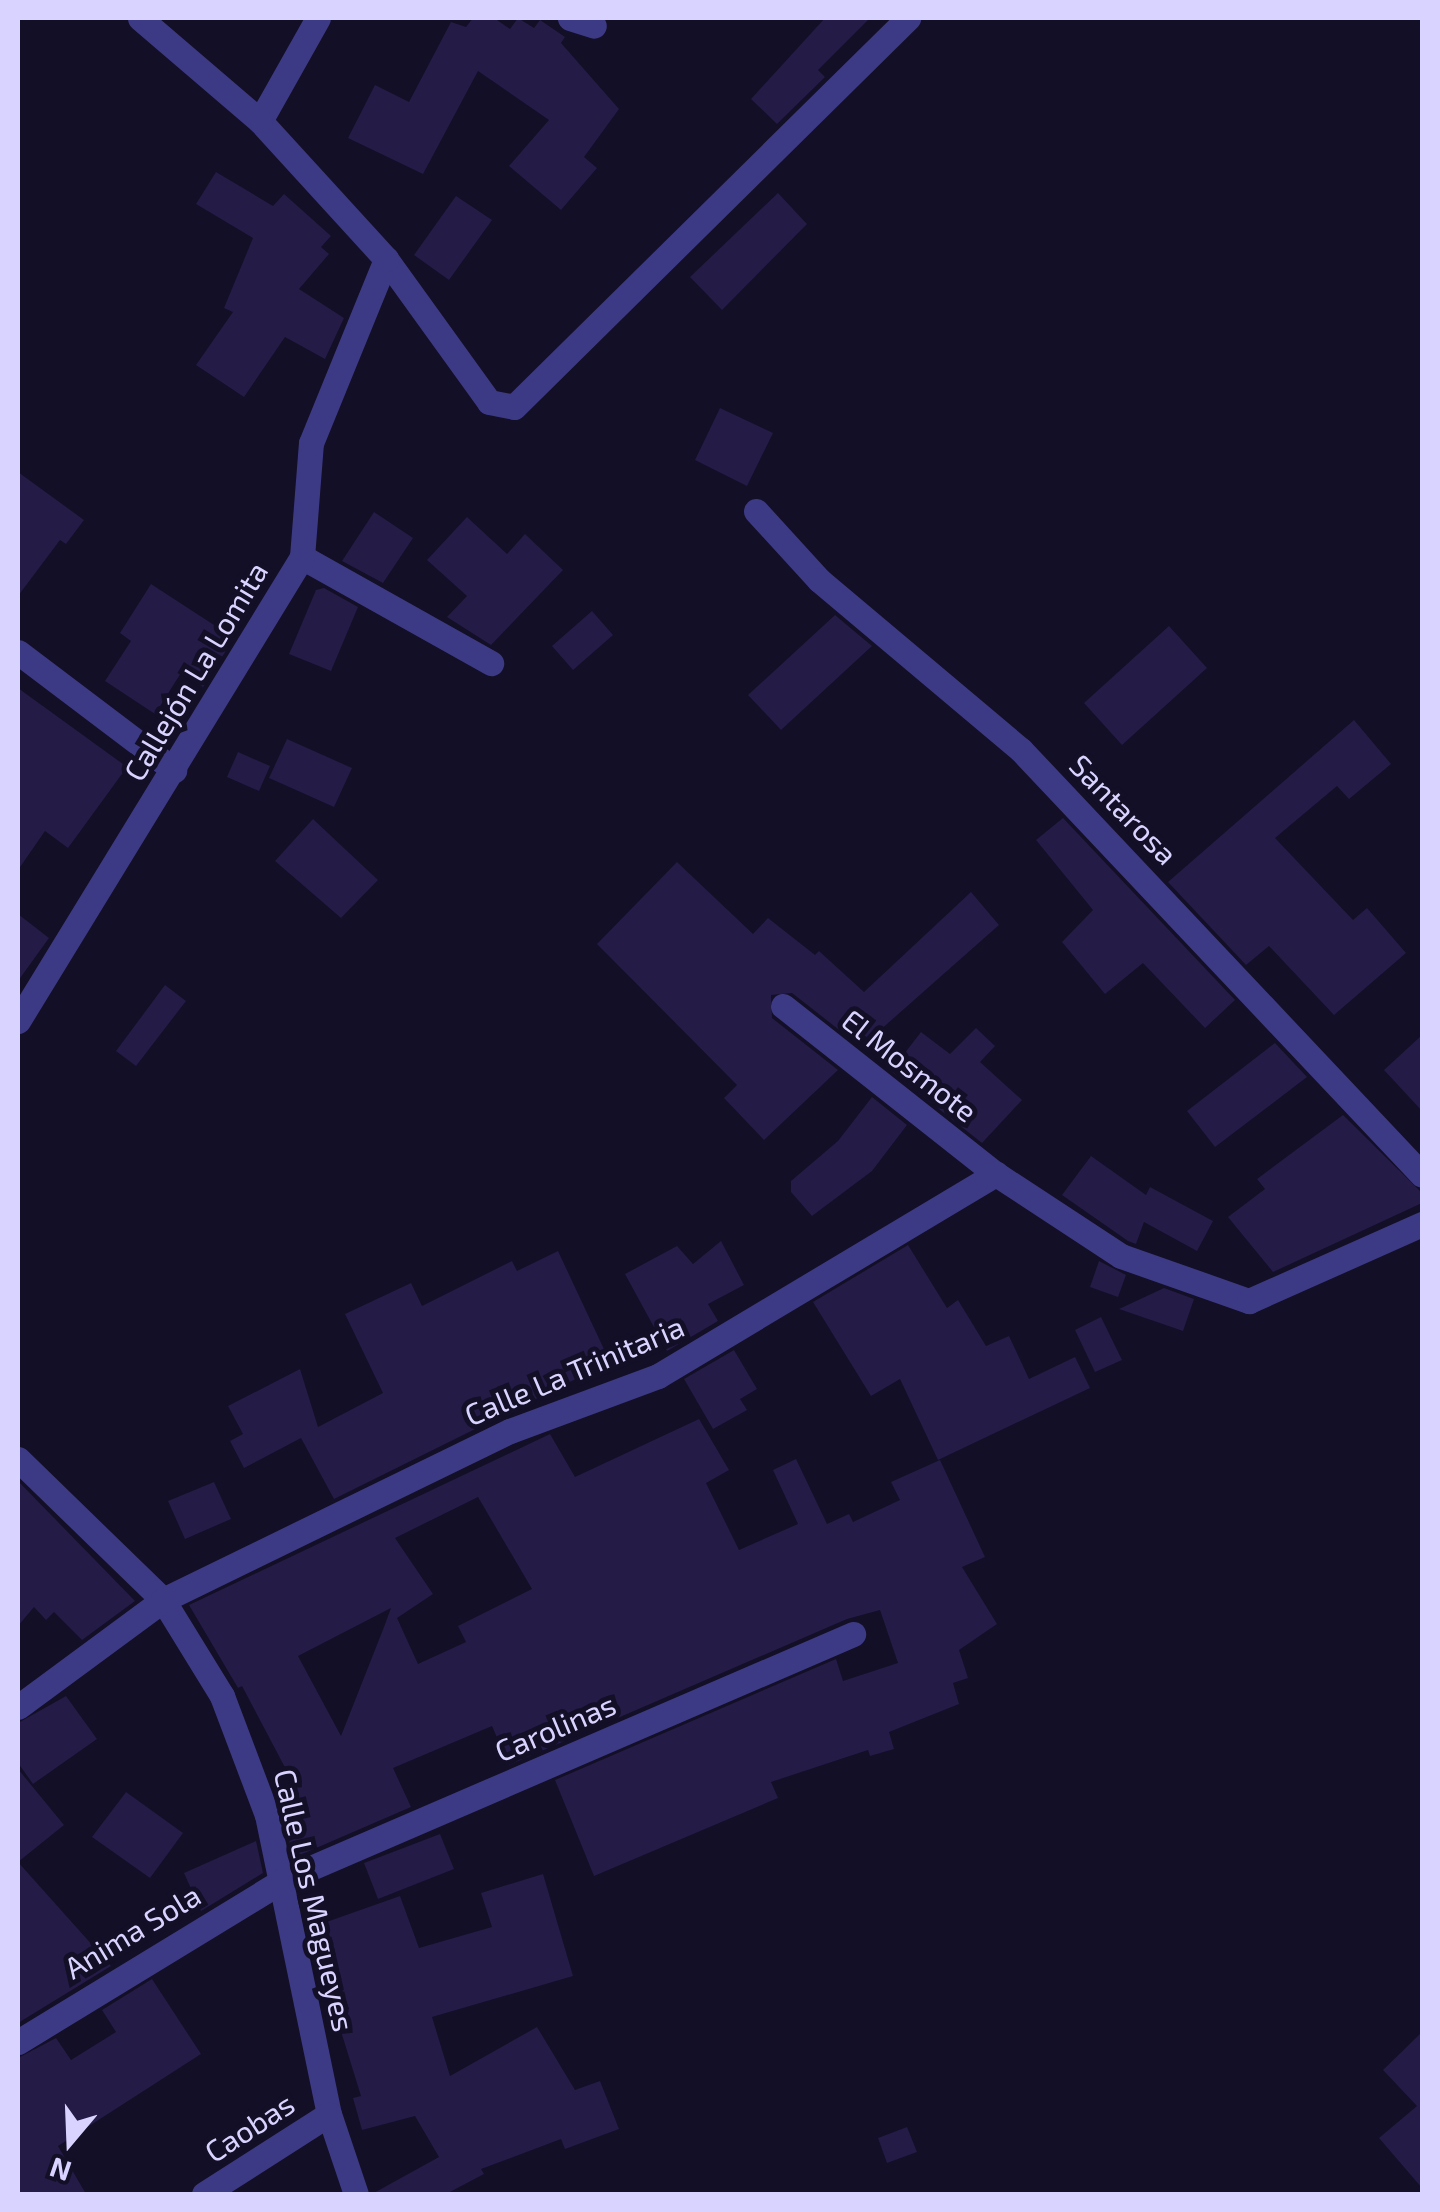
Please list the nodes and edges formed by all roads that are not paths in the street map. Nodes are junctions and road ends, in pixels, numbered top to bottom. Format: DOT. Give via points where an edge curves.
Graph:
graph roads {
  1 [pos="140,18"];
  2 [pos="318,18"];
  3 [pos="903,19"];
  4 [pos="260,122"];
  5 [pos="386,259"];
  6 [pos="756,511"];
  7 [pos="302,558"];
  8 [pos="18,652"];
  9 [pos="491,663"];
  10 [pos="174,770"];
  11 [pos="782,1006"];
  12 [pos="19,1012"];
  13 [pos="996,1174"];
  14 [pos="1422,1175"];
  15 [pos="1422,1224"];
  16 [pos="18,1459"];
  17 [pos="163,1600"];
  18 [pos="853,1634"];
  19 [pos="18,1707"];
  20 [pos="283,1880"];
  21 [pos="18,2042"];
  22 [pos="329,2114"];
  23 [pos="204,2194"];
  24 [pos="356,2194"];
  1 -- 4 [label="street"];
  2 -- 4 [label="street"];
  3 -- 5 [label="street" via="514,407 489,402"];
  4 -- 5 [label="street"];
  5 -- 7 [label="street, Callejón La Lomita" via="311,443"];
  6 -- 14 [label="street, Santarosa" via="820,580 1022,750"];
  7 -- 9 [label="street"];
  7 -- 10 [label="street, Callejón La Lomita"];
  8 -- 10 [label="street"];
  10 -- 12 [label="street, Callejón La Lomita"];
  11 -- 13 [label="street, El Mosmote"];
  13 -- 15 [label="street, El Mosmote" via="1120,1256 1249,1302"];
  13 -- 17 [label="street, Calle La Trinitaria" via="658,1376 510,1430"];
  16 -- 17 [label="street, Calle Los Magueyes"];
  17 -- 19 [label="street, Calle La Trinitaria"];
  17 -- 20 [label="street, Calle Los Magueyes" via="222,1696 248,1756"];
  18 -- 20 [label="street, Carolinas"];
  20 -- 21 [label="street, Anima Sola"];
  20 -- 22 [label="street, Calle Los Magueyes"];
  22 -- 23 [label="street, Caobas"];
  22 -- 24 [label="street, Calle Los Magueyes"];
}
